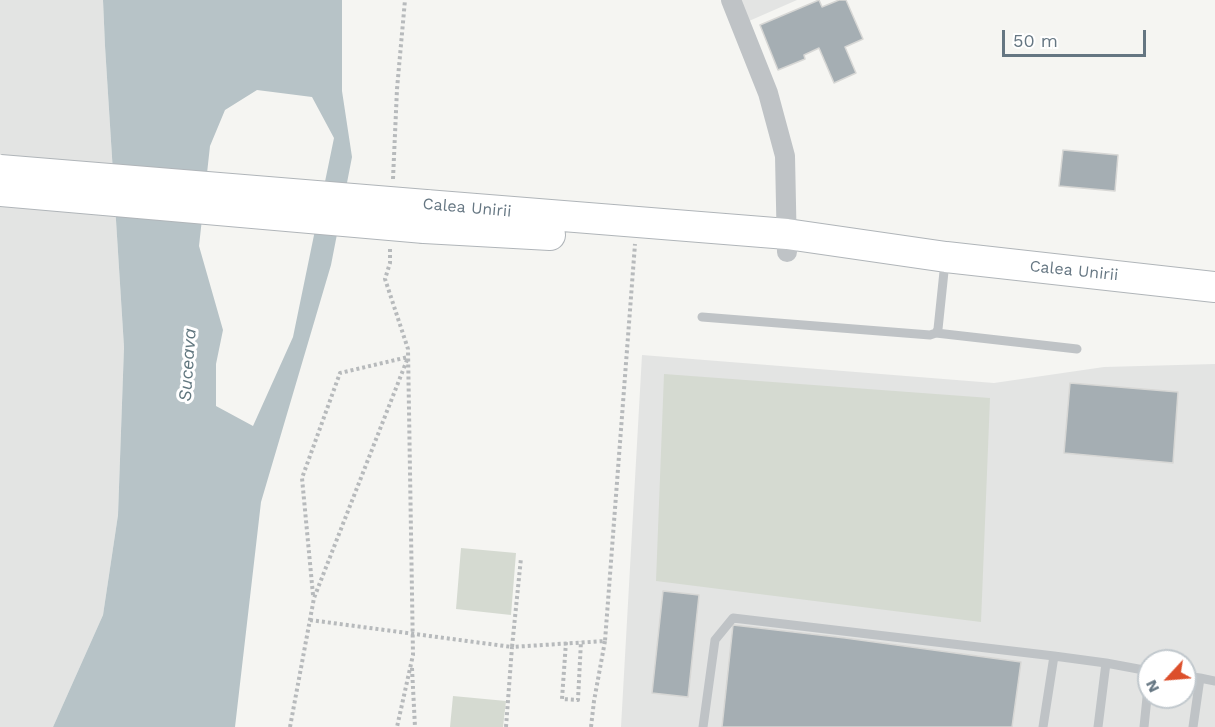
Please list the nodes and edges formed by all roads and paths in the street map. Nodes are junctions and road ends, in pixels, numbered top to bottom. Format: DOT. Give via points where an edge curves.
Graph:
graph roads {
  1 [pos="405,0"];
  2 [pos="730,0"];
  3 [pos="0,170"];
  4 [pos="393,182"];
  5 [pos="0,191"];
  6 [pos="425,217"];
  7 [pos="391,240"];
  8 [pos="635,241"];
  9 [pos="787,243"];
  10 [pos="939,256"];
  11 [pos="1215,287"];
  12 [pos="702,316"];
  13 [pos="936,333"];
  14 [pos="1077,349"];
  15 [pos="408,357"];
  16 [pos="521,558"];
  17 [pos="314,598"];
  18 [pos="310,620"];
  19 [pos="413,634"];
  20 [pos="605,640"];
  21 [pos="581,641"];
  22 [pos="566,642"];
  23 [pos="512,646"];
  24 [pos="1054,656"];
  25 [pos="412,661"];
  26 [pos="1106,663"];
  27 [pos="1137,669"];
  28 [pos="1197,678"];
  29 [pos="1200,678"];
  30 [pos="1215,681"];
  31 [pos="1145,709"];
  32 [pos="290,727"];
  33 [pos="397,727"];
  34 [pos="415,727"];
  35 [pos="506,727"];
  36 [pos="591,727"];
  37 [pos="703,727"];
  38 [pos="1043,727"];
  39 [pos="1098,727"];
  40 [pos="1143,727"];
  41 [pos="1193,727"];
  1 -- 4 [label="path"];
  2 -- 9 [label="street" via="768,93 780,134 785,156"];
  3 -- 6 [label="main road, Calea Unirii, bridge"];
  5 -- 6 [label="main road, Calea Unirii, bridge"];
  6 -- 8 [label="main road, Calea Unirii"];
  6 -- 9 [label="main road, Calea Unirii"];
  7 -- 15 [label="path" via="385,279"];
  8 -- 9 [label="main road, Calea Unirii"];
  8 -- 20 [label="path"];
  9 -- 10 [label="main road, Calea Unirii"];
  10 -- 11 [label="main road, Calea Unirii"];
  10 -- 13 [label="lane"];
  12 -- 13 [label="lane"];
  13 -- 14 [label="lane"];
  15 -- 17 [label="path"];
  15 -- 17 [label="path" via="340,373 302,478"];
  15 -- 19 [label="path"];
  16 -- 23 [label="path"];
  17 -- 18 [label="path"];
  18 -- 19 [label="path"];
  18 -- 32 [label="path"];
  19 -- 23 [label="path"];
  19 -- 25 [label="path"];
  20 -- 21 [label="path"];
  20 -- 36 [label="path"];
  21 -- 22 [label="path"];
  21 -- 22 [label="path" via="578,700 562,699"];
  22 -- 23 [label="path"];
  23 -- 35 [label="path"];
  24 -- 26 [label="lane"];
  24 -- 37 [label="lane" via="733,618 715,640"];
  24 -- 38 [label="lane"];
  25 -- 33 [label="path"];
  25 -- 34 [label="path"];
  26 -- 27 [label="lane"];
  26 -- 39 [label="lane"];
  28 -- 29 [label="lane"];
  29 -- 30 [label="lane"];
  29 -- 41 [label="lane"];
  31 -- 40 [label="lane"];
}
